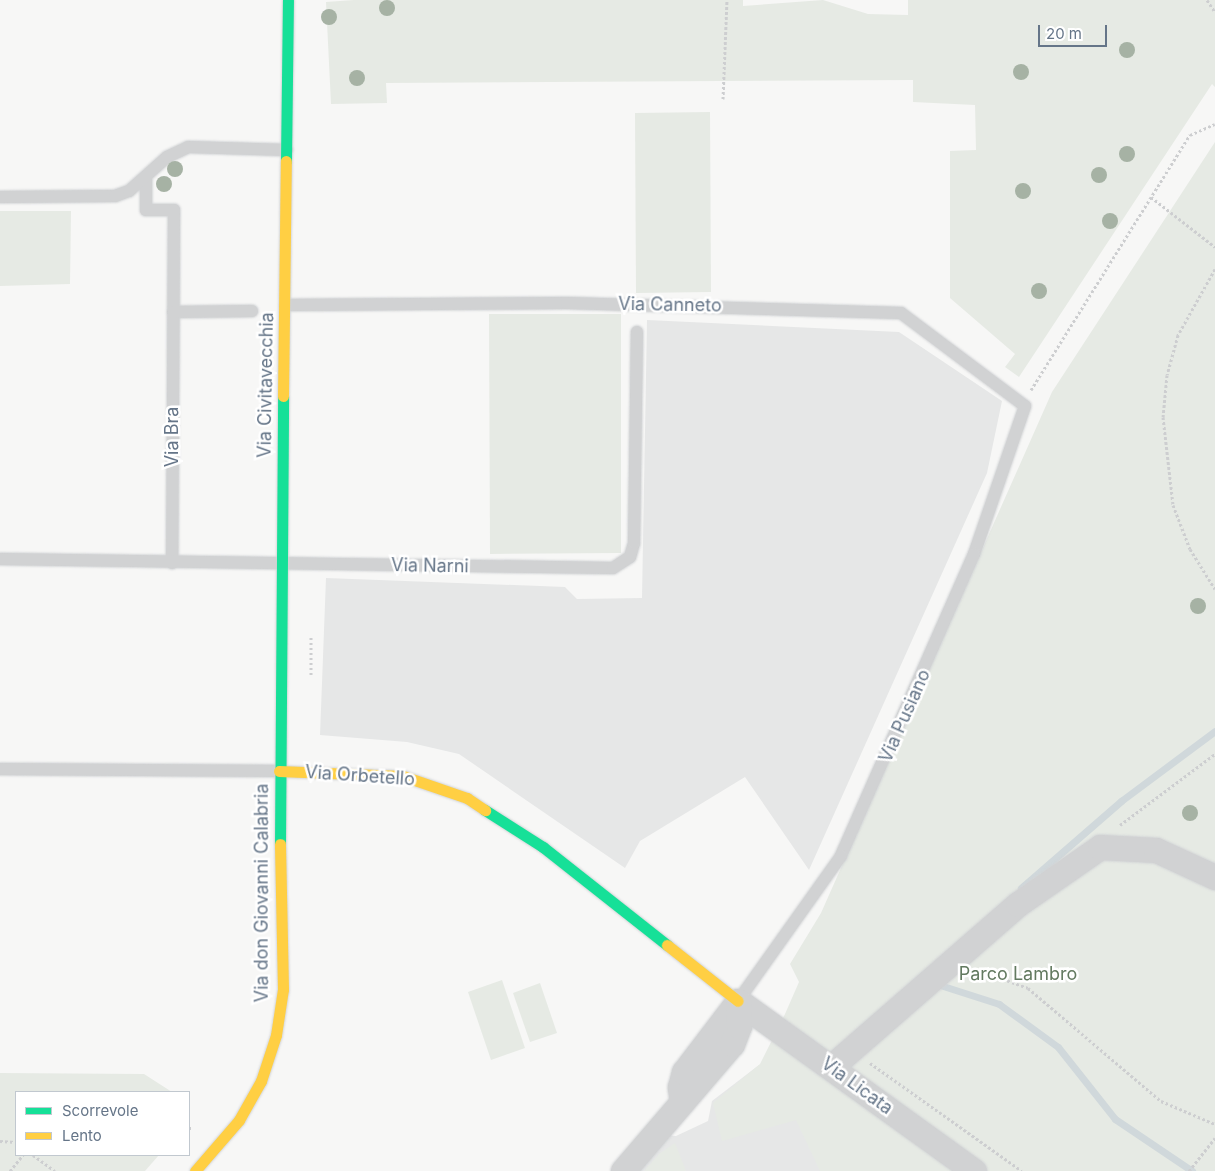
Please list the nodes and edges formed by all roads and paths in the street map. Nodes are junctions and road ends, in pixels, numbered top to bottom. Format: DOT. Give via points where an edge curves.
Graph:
graph roads {
  1 [pos="288,0"];
  2 [pos="727,0"];
  3 [pos="1207,0"];
  4 [pos="1215,12"];
  5 [pos="723,99"];
  6 [pos="1215,124"];
  7 [pos="287,150"];
  8 [pos="146,176"];
  9 [pos="0,197"];
  10 [pos="1151,197"];
  11 [pos="1215,248"];
  12 [pos="1215,269"];
  13 [pos="285,305"];
  14 [pos="252,311"];
  15 [pos="172,312"];
  16 [pos="637,332"];
  17 [pos="1025,406"];
  18 [pos="0,559"];
  19 [pos="281,562"];
  20 [pos="172,563"];
  21 [pos="1215,589"];
  22 [pos="311,637"];
  23 [pos="311,675"];
  24 [pos="1215,754"];
  25 [pos="0,768"];
  26 [pos="279,771"];
  27 [pos="1100,847"];
  28 [pos="1215,877"];
  29 [pos="947,964"];
  30 [pos="738,1001"];
  31 [pos="851,1050"];
  32 [pos="831,1067"];
  33 [pos="1215,1124"];
  34 [pos="1215,1138"];
  35 [pos="0,1141"];
  36 [pos="15,1142"];
  37 [pos="22,1156"];
  38 [pos="34,1156"];
  39 [pos="10,1171"];
  40 [pos="55,1171"];
  41 [pos="195,1171"];
  42 [pos="623,1171"];
  43 [pos="974,1171"];
  44 [pos="1022,1171"];
  45 [pos="1189,1171"];
  1 -- 7 [label="street, Via Civitavecchia"];
  2 -- 5 [label="path"];
  3 -- 4 [label="path"];
  6 -- 10 [label="path" via="1190,135"];
  7 -- 8 [label="lane" via="188,147 167,157"];
  7 -- 13 [label="street, Via Civitavecchia"];
  8 -- 9 [label="lane" via="115,196"];
  8 -- 15 [label="lane, Via Bra" via="146,210 174,210"];
  10 -- 11 [label="path"];
  10 -- 17 [label="path" via="1035,381"];
  12 -- 21 [label="path" via="1188,311 1173,349 1163,432 1167,480 1177,517 1190,549"];
  13 -- 17 [label="lane, Via Canneto" via="596,304 901,313"];
  13 -- 19 [label="street, Via Civitavecchia"];
  14 -- 15 [label="lane"];
  15 -- 20 [label="lane, Via Bra"];
  16 -- 19 [label="lane, Via Narni" via="634,543 630,557 620,565 608,568"];
  17 -- 30 [label="lane, Via Pusiano" via="974,554 841,856"];
  18 -- 20 [label="lane, Via Narni"];
  19 -- 20 [label="lane, Via Narni"];
  19 -- 26 [label="street, Via Civitavecchia"];
  22 -- 23 [label="path"];
  24 -- 27 [label="path" via="1126,818"];
  25 -- 26 [label="lane, Via Orbetello"];
  26 -- 30 [label="street, Via Orbetello" via="403,776 467,798 543,847"];
  26 -- 41 [label="street, Via don Giovanni Calabria" via="283,970 278,1029 253,1098"];
  27 -- 28 [label="street" via="1156,850"];
  27 -- 29 [label="street" via="1018,904"];
  29 -- 31 [label="street"];
  29 -- 33 [label="path" via="996,973 1022,985 1083,1030 1162,1101"];
  30 -- 32 [label="street, Via Licata"];
  30 -- 42 [label="street, Via Pusiano" via="684,1072 680,1087 682,1102"];
  31 -- 32 [label="street"];
  31 -- 44 [label="path"];
  32 -- 43 [label="street, Via Licata"];
  34 -- 45 [label="path"];
  35 -- 36 [label="path"];
  37 -- 39 [label="path"];
  38 -- 40 [label="path"];
}
